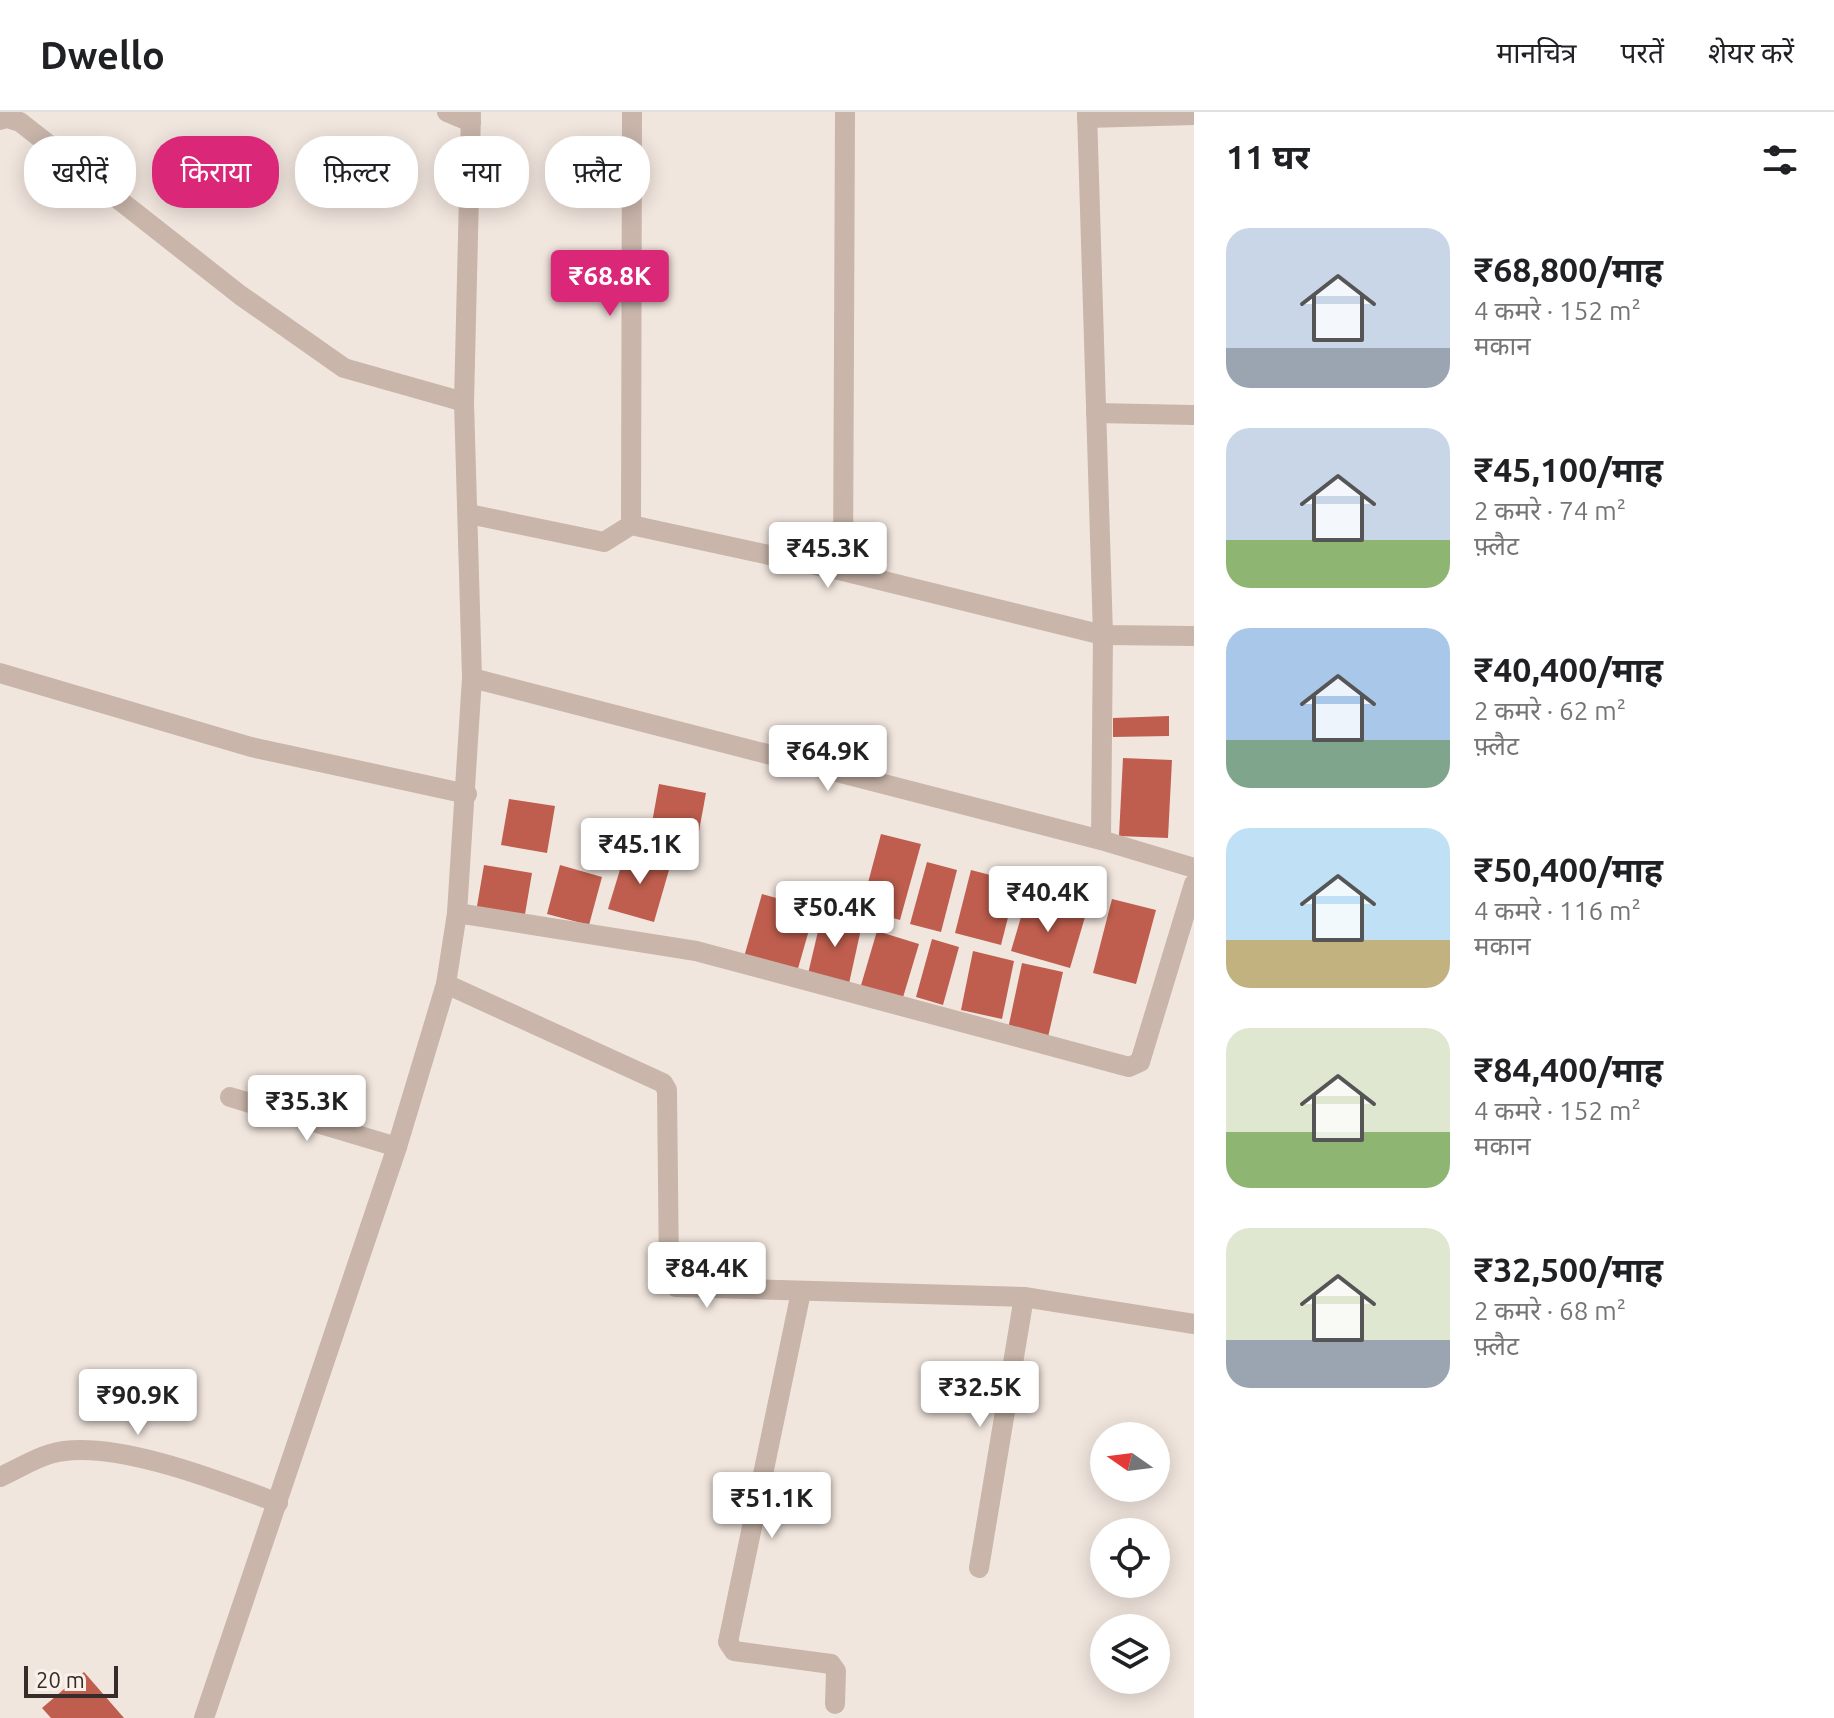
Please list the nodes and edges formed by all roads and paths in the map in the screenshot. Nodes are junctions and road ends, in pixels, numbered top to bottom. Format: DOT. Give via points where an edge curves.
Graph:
graph roads {
  1 [pos="447,112"];
  2 [pos="632,112"];
  3 [pos="845,112"];
  4 [pos="1087,115"];
  5 [pos="1194,115"];
  6 [pos="471,117"];
  7 [pos="0,120"];
  8 [pos="464,402"];
  9 [pos="1096,413"];
  10 [pos="1194,415"];
  11 [pos="469,514"];
  12 [pos="631,525"];
  13 [pos="843,571"];
  14 [pos="1103,635"];
  15 [pos="1194,636"];
  16 [pos="0,673"];
  17 [pos="472,678"];
  18 [pos="467,794"];
  19 [pos="1101,840"];
  20 [pos="1194,868"];
  21 [pos="1194,884"];
  22 [pos="457,913"];
  23 [pos="446,984"];
  24 [pos="230,1097"];
  25 [pos="397,1147"];
  26 [pos="801,1292"];
  27 [pos="1024,1297"];
  28 [pos="1194,1324"];
  29 [pos="0,1477"];
  30 [pos="278,1503"];
  31 [pos="979,1568"];
  32 [pos="835,1704"];
  33 [pos="212,1715"];
  1 -- 6 [label="street"];
  2 -- 12 [label="street"];
  3 -- 13 [label="street"];
  4 -- 5 [label="street"];
  4 -- 9 [label="street"];
  6 -- 8 [label="street"];
  7 -- 8 [label="street" via="20,122 240,295 344,368"];
  8 -- 11 [label="street"];
  9 -- 10 [label="street"];
  9 -- 14 [label="street"];
  11 -- 12 [label="street" via="604,542"];
  11 -- 17 [label="street"];
  12 -- 13 [label="street"];
  13 -- 14 [label="street"];
  14 -- 15 [label="street"];
  14 -- 19 [label="street"];
  16 -- 18 [label="street" via="251,747"];
  17 -- 18 [label="street"];
  17 -- 19 [label="street"];
  18 -- 22 [label="street"];
  19 -- 20 [label="street"];
  21 -- 22 [label="street" via="1140,1062 1129,1067 696,951"];
  22 -- 23 [label="street"];
  23 -- 25 [label="street"];
  23 -- 26 [label="street" via="663,1083 670,1283"];
  24 -- 25 [label="street"];
  25 -- 30 [label="street"];
  26 -- 27 [label="street"];
  26 -- 32 [label="street" via="728,1642 734,1651 831,1664 836,1671"];
  27 -- 28 [label="street"];
  27 -- 31 [label="street"];
  29 -- 30 [label="street" via="52,1453 106,1451 208,1477"];
  30 -- 33 [label="street"];
}
